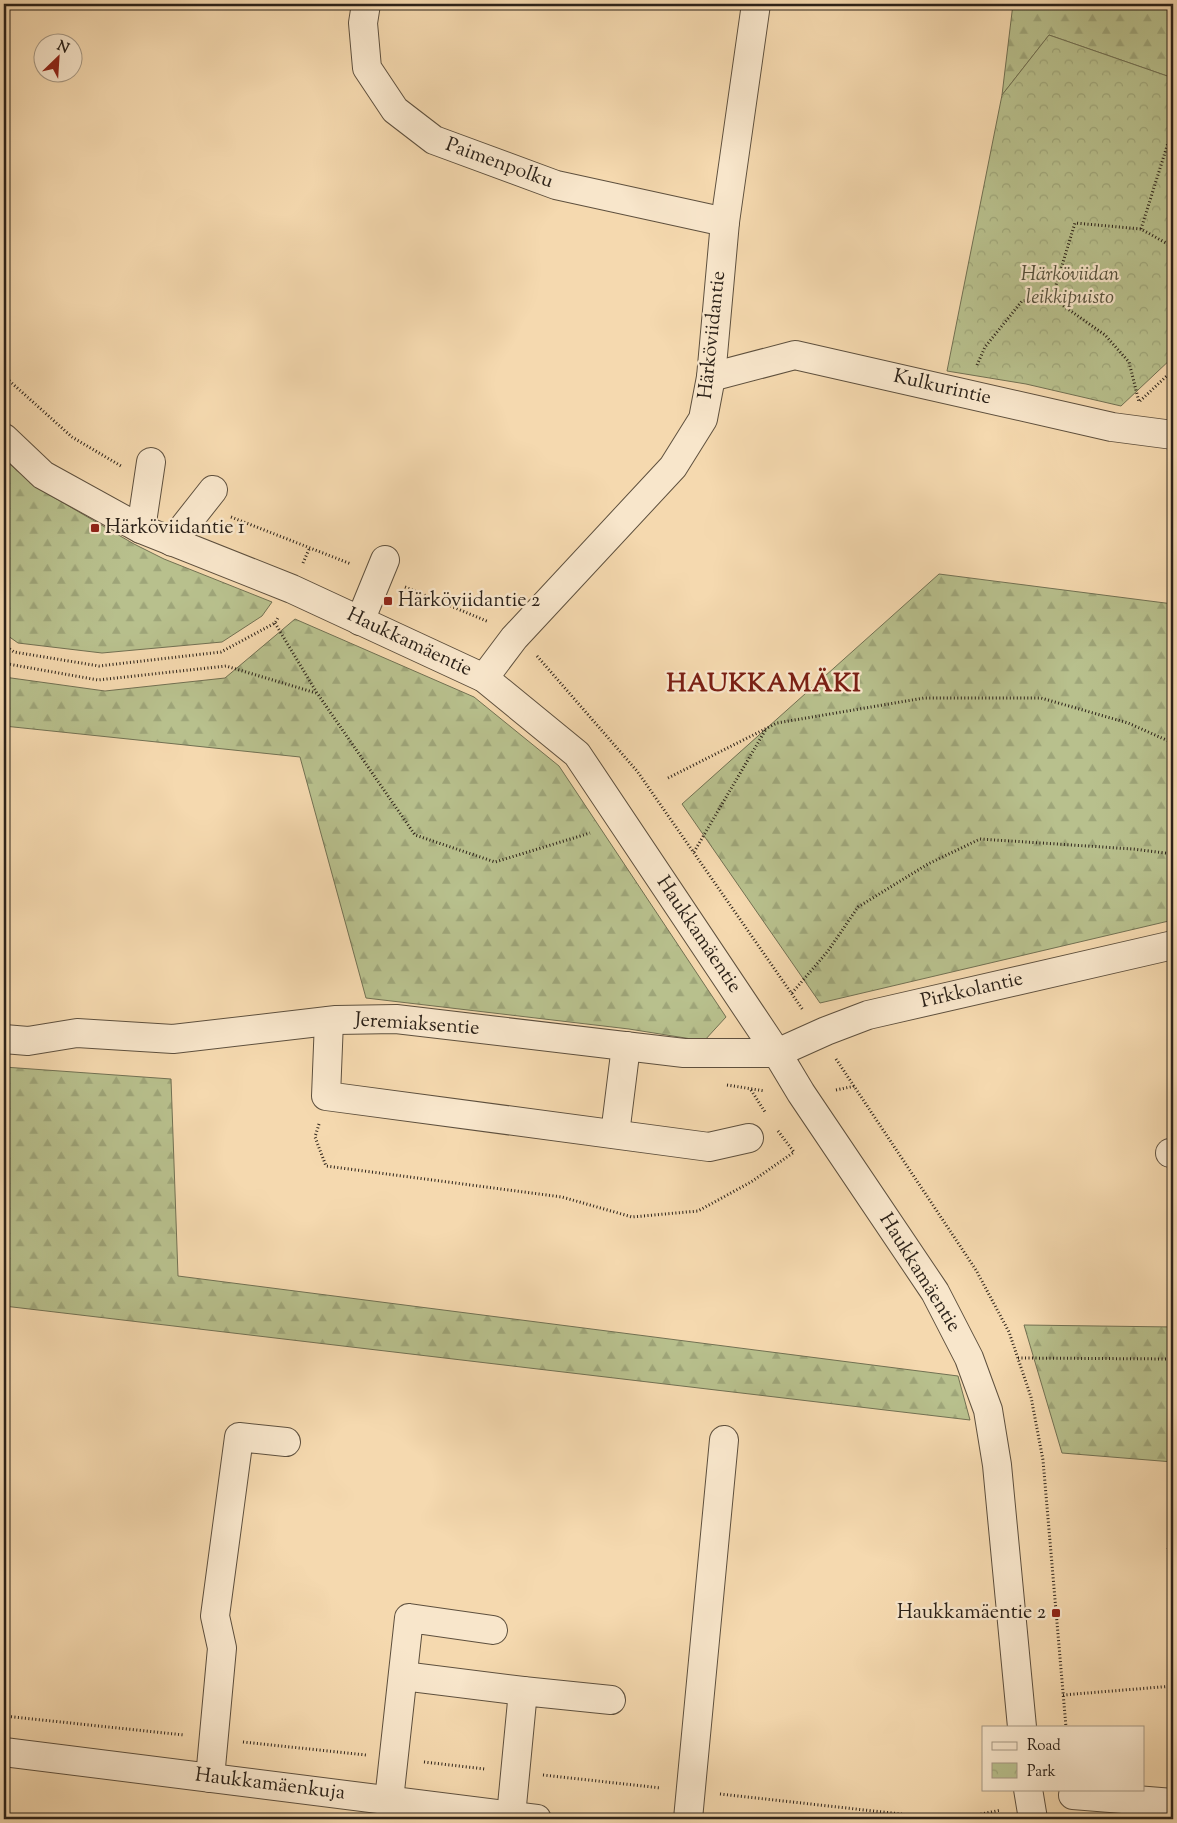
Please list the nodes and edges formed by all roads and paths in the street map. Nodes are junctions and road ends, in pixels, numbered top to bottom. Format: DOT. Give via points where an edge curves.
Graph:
graph roads {
  1 [pos="366,4"];
  2 [pos="756,4"];
  3 [pos="1164,4"];
  4 [pos="1173,15"];
  5 [pos="1173,127"];
  6 [pos="724,222"];
  7 [pos="1141,229"];
  8 [pos="1173,247"];
  9 [pos="1052,298"];
  10 [pos="4,376"];
  11 [pos="711,377"];
  12 [pos="964,393"];
  13 [pos="1139,402"];
  14 [pos="1173,434"];
  15 [pos="4,438"];
  16 [pos="149,472"];
  17 [pos="207,498"];
  18 [pos="141,529"];
  19 [pos="172,542"];
  20 [pos="310,547"];
  21 [pos="381,568"];
  22 [pos="300,570"];
  23 [pos="282,611"];
  24 [pos="360,621"];
  25 [pos="275,623"];
  26 [pos="494,624"];
  27 [pos="4,644"];
  28 [pos="533,651"];
  29 [pos="4,661"];
  30 [pos="484,678"];
  31 [pos="317,693"];
  32 [pos="766,729"];
  33 [pos="1173,743"];
  34 [pos="668,778"];
  35 [pos="590,833"];
  36 [pos="694,852"];
  37 [pos="1173,854"];
  38 [pos="1173,946"];
  39 [pos="792,993"];
  40 [pos="805,1012"];
  41 [pos="329,1021"];
  42 [pos="16,1040"];
  43 [pos="626,1046"];
  44 [pos="777,1053"];
  45 [pos="721,1084"];
  46 [pos="855,1086"];
  47 [pos="751,1089"];
  48 [pos="768,1092"];
  49 [pos="828,1092"];
  50 [pos="326,1096"];
  51 [pos="767,1114"];
  52 [pos="777,1130"];
  53 [pos="616,1134"];
  54 [pos="748,1138"];
  55 [pos="1018,1358"];
  56 [pos="1173,1359"];
  57 [pos="724,1440"];
  58 [pos="286,1442"];
  59 [pos="1173,1547"];
  60 [pos="1173,1592"];
  61 [pos="494,1630"];
  62 [pos="403,1676"];
  63 [pos="1173,1686"];
  64 [pos="523,1691"];
  65 [pos="1063,1696"];
  66 [pos="611,1700"];
  67 [pos="4,1716"];
  68 [pos="1022,1726"];
  69 [pos="214,1739"];
  70 [pos="4,1752"];
  71 [pos="395,1759"];
  72 [pos="515,1772"];
  73 [pos="210,1778"];
  74 [pos="1028,1790"];
  75 [pos="690,1791"];
  76 [pos="1073,1795"];
  77 [pos="1173,1803"];
  78 [pos="384,1806"];
  79 [pos="1005,1809"];
  80 [pos="524,1818"];
  81 [pos="688,1819"];
  82 [pos="962,1819"];
  83 [pos="1032,1819"];
  1 -- 6 [label="street, Paimenpolku" via="363,23 367,68 395,110 434,140 556,185"];
  2 -- 6 [label="street, Härköviidantie"];
  3 -- 4 [label="path"];
  5 -- 7 [label="path"];
  6 -- 11 [label="street, Härköviidantie"];
  7 -- 8 [label="path"];
  7 -- 9 [label="path" via="1075,223"];
  9 -- 12 [label="path" via="1022,301 985,347"];
  9 -- 13 [label="path" via="1105,335 1129,362"];
  10 -- 16 [label="path" via="72,437"];
  11 -- 12 [label="street, Kulkurintie" via="796,355"];
  11 -- 30 [label="street, Härköviidantie" via="703,419 673,467 514,638"];
  12 -- 14 [label="street, Kulkurintie" via="1112,427"];
  15 -- 18 [label="street, Haukkamäentie" via="43,475"];
  16 -- 18 [label="street"];
  17 -- 19 [label="street"];
  17 -- 20 [label="path"];
  18 -- 19 [label="street, Haukkamäentie"];
  19 -- 24 [label="street, Haukkamäentie"];
  20 -- 21 [label="path"];
  20 -- 22 [label="path"];
  21 -- 24 [label="street"];
  21 -- 26 [label="path"];
  23 -- 25 [label="path"];
  24 -- 30 [label="street, Haukkamäentie"];
  25 -- 27 [label="path" via="221,652 99,666 14,652"];
  25 -- 31 [label="path"];
  28 -- 36 [label="path" via="637,772"];
  29 -- 31 [label="path" via="98,680 226,666"];
  30 -- 44 [label="street, Haukkamäentie" via="577,754"];
  31 -- 35 [label="path" via="415,835 495,862"];
  32 -- 33 [label="path" via="777,723 924,698 1041,698 1128,722"];
  32 -- 34 [label="path"];
  32 -- 36 [label="path"];
  36 -- 39 [label="path"];
  37 -- 39 [label="path" via="980,839 928,864 858,907 828,951"];
  38 -- 44 [label="street, Pirkkolantie" via="868,1015"];
  39 -- 40 [label="path"];
  41 -- 42 [label="street, Jeremiaksentie" via="174,1039 77,1033"];
  41 -- 43 [label="street, Jeremiaksentie" via="396,1019"];
  41 -- 50 [label="street"];
  43 -- 44 [label="street, Jeremiaksentie" via="684,1053"];
  43 -- 53 [label="street"];
  44 -- 68 [label="street, Haukkamäentie" via="935,1292 969,1358 988,1410 997,1465"];
  45 -- 47 [label="path"];
  46 -- 49 [label="path"];
  47 -- 48 [label="path"];
  47 -- 51 [label="path"];
  50 -- 52 [label="path" via="316,1137 326,1166 562,1198 632,1216 698,1211 751,1182 794,1152"];
  50 -- 53 [label="street"];
  53 -- 54 [label="street" via="709,1147"];
  55 -- 56 [label="path"];
  57 -- 75 [label="street"];
  58 -- 69 [label="street" via="238,1437 215,1616 222,1648"];
  59 -- 60 [label="path" via="1168,1546"];
  61 -- 62 [label="street" via="409,1618"];
  62 -- 64 [label="street"];
  62 -- 71 [label="street"];
  63 -- 65 [label="path"];
  64 -- 66 [label="street"];
  64 -- 72 [label="street"];
  67 -- 69 [label="path"];
  69 -- 71 [label="path"];
  69 -- 73 [label="street"];
  70 -- 73 [label="street, Haukkamäenkuja"];
  71 -- 72 [label="path"];
  71 -- 78 [label="street"];
  72 -- 75 [label="path"];
  72 -- 80 [label="street"];
  73 -- 78 [label="street, Haukkamäenkuja"];
  74 -- 83 [label="street"];
  75 -- 81 [label="street"];
  75 -- 82 [label="path"];
  76 -- 77 [label="street"];
  78 -- 80 [label="street, Haukkamäenkuja"];
  79 -- 82 [label="path"];
}
